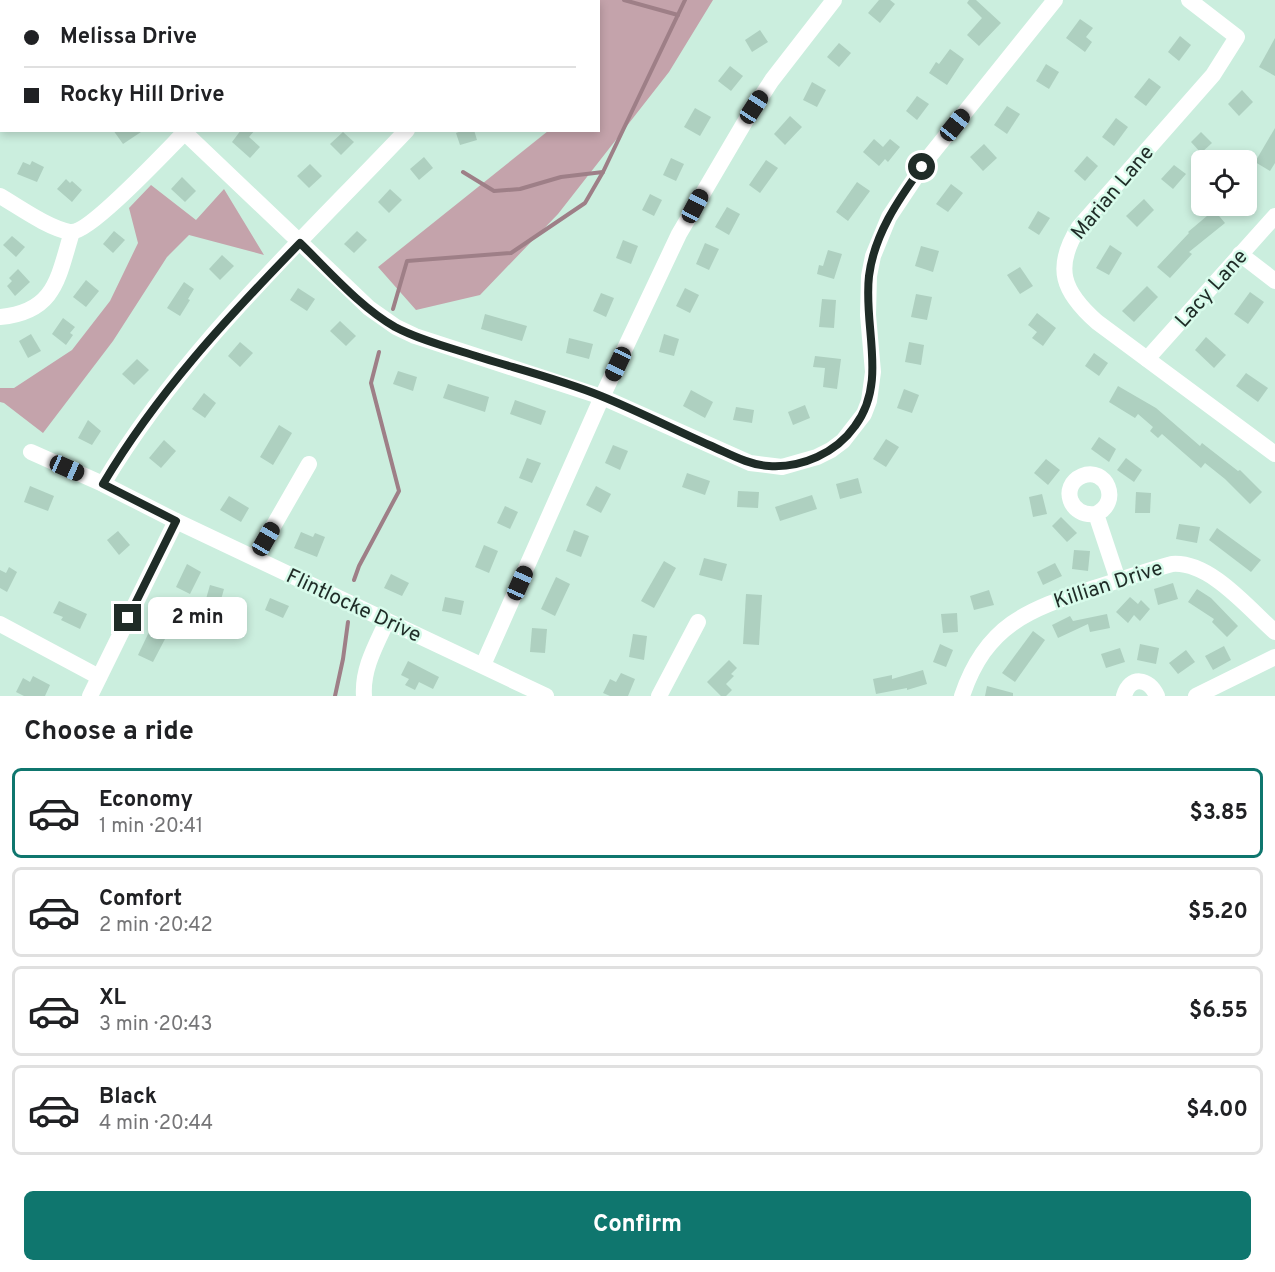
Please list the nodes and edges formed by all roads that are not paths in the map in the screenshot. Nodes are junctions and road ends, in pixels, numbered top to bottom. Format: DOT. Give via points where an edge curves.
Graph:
graph roads {
  1 [pos="834,0"];
  2 [pos="1055,0"];
  3 [pos="1189,0"];
  4 [pos="183,132"];
  5 [pos="405,132"];
  6 [pos="0,196"];
  7 [pos="1275,216"];
  8 [pos="72,232"];
  9 [pos="300,243"];
  10 [pos="1240,254"];
  11 [pos="1275,281"];
  12 [pos="0,317"];
  13 [pos="1147,359"];
  14 [pos="602,397"];
  15 [pos="31,452"];
  16 [pos="1275,454"];
  17 [pos="309,464"];
  18 [pos="103,484"];
  19 [pos="1096,514"];
  20 [pos="176,521"];
  21 [pos="255,558"];
  22 [pos="1118,580"];
  23 [pos="387,621"];
  24 [pos="698,621"];
  25 [pos="0,624"];
  26 [pos="1275,632"];
  27 [pos="1275,657"];
  28 [pos="483,665"];
  29 [pos="99,677"];
  30 [pos="90,696"];
  31 [pos="364,696"];
  32 [pos="546,696"];
  33 [pos="658,696"];
  34 [pos="962,696"];
  35 [pos="1124,696"];
  36 [pos="1157,696"];
  37 [pos="1196,696"];
  1 -- 14 [label="street" via="772,80 708,183 663,267"];
  2 -- 14 [label="street" via="929,157 880,235 868,296 873,388 864,414 843,441 801,463 765,466"];
  3 -- 13 [label="street, Marian Lane" via="1237,37 1213,75 1089,214 1066,253 1065,277 1073,297 1096,322"];
  4 -- 8 [label="street" via="103,212"];
  4 -- 9 [label="street"];
  5 -- 9 [label="street"];
  6 -- 8 [label="street"];
  7 -- 10 [label="street, Lacy Lane"];
  8 -- 12 [label="street" via="50,293 34,309"];
  9 -- 14 [label="street" via="369,308 396,327"];
  9 -- 18 [label="street" via="190,362 126,446"];
  10 -- 11 [label="street"];
  10 -- 13 [label="street, Lacy Lane"];
  13 -- 16 [label="street, Marian Lane"];
  14 -- 28 [label="street"];
  15 -- 18 [label="street, Flintlocke Drive"];
  17 -- 21 [label="street"];
  18 -- 20 [label="street, Flintlocke Drive"];
  19 -- 22 [label="street"];
  20 -- 21 [label="street, Flintlocke Drive"];
  20 -- 29 [label="street"];
  21 -- 23 [label="street, Flintlocke Drive"];
  22 -- 26 [label="street, Killian Drive" via="1172,564 1188,564 1215,578"];
  22 -- 34 [label="street, Killian Drive" via="1014,621 976,662"];
  23 -- 28 [label="street, Flintlocke Drive"];
  23 -- 31 [label="street" via="366,668"];
  24 -- 33 [label="street"];
  25 -- 29 [label="street"];
  27 -- 37 [label="street"];
  28 -- 32 [label="street, Flintlocke Drive"];
  29 -- 30 [label="street"];
  35 -- 36 [label="street" via="1127,687 1141,681 1151,686"];
}
